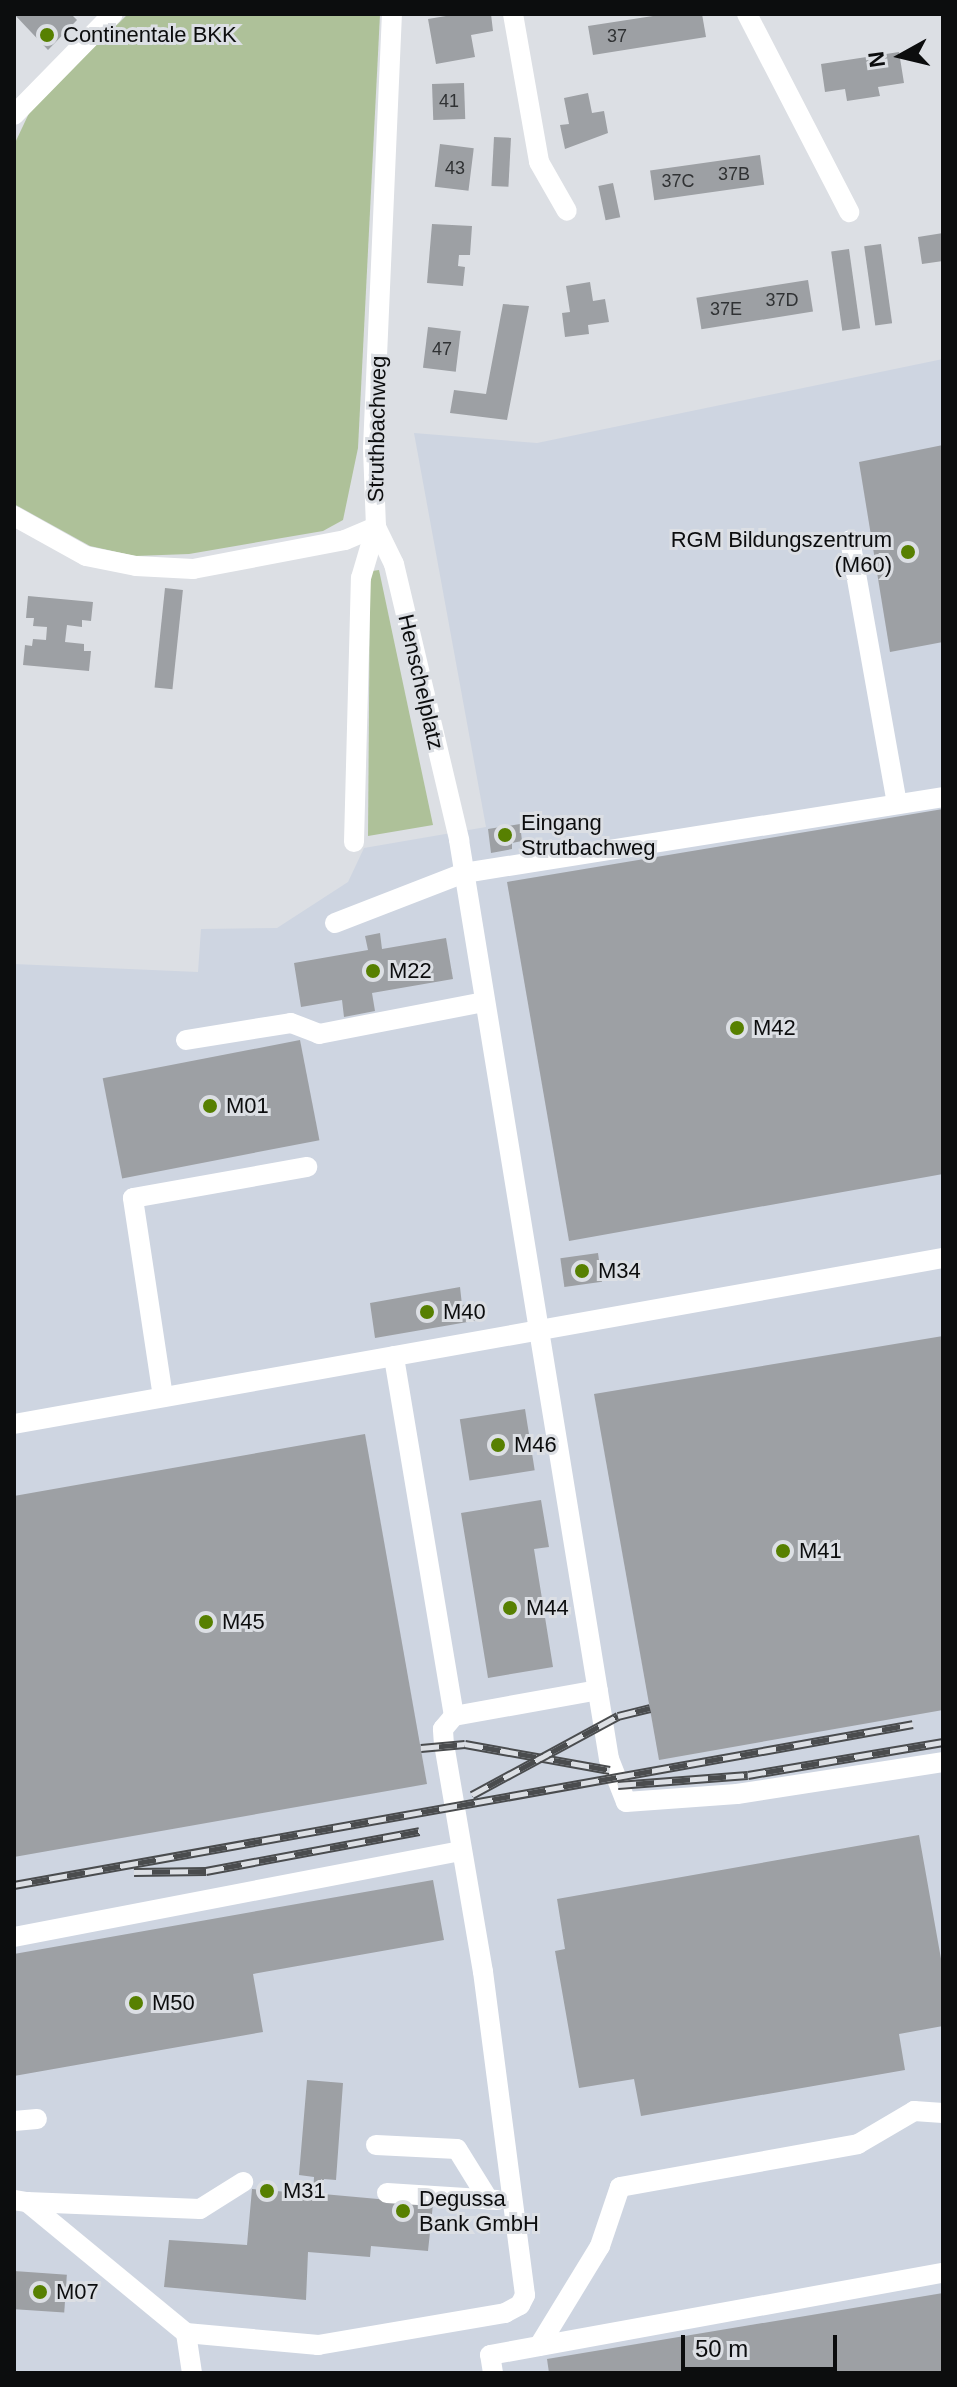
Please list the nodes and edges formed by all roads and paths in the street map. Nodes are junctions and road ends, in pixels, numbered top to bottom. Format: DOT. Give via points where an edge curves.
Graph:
graph roads {
  1 [pos="112,14"];
  2 [pos="392,14"];
  3 [pos="513,14"];
  4 [pos="747,14"];
  5 [pos="14,115"];
  6 [pos="567,211"];
  7 [pos="849,212"];
  8 [pos="14,516"];
  9 [pos="376,527"];
  10 [pos="850,540"];
  11 [pos="943,797"];
  12 [pos="897,804"];
  13 [pos="354,842"];
  14 [pos="464,873"];
  15 [pos="335,923"];
  16 [pos="484,1002"];
  17 [pos="186,1040"];
  18 [pos="307,1167"];
  19 [pos="943,1258"];
  20 [pos="535,1330"];
  21 [pos="394,1356"];
  22 [pos="163,1397"];
  23 [pos="14,1424"];
  24 [pos="598,1690"];
  25 [pos="454,1716"];
  26 [pos="943,1762"];
  27 [pos="462,1851"];
  28 [pos="14,1937"];
  29 [pos="943,2113"];
  30 [pos="37,2119"];
  31 [pos="14,2121"];
  32 [pos="376,2145"];
  33 [pos="243,2182"];
  34 [pos="387,2193"];
  35 [pos="488,2199"];
  36 [pos="20,2201"];
  37 [pos="513,2201"];
  38 [pos="943,2273"];
  39 [pos="186,2333"];
  40 [pos="539,2346"];
  41 [pos="192,2373"];
  42 [pos="493,2373"];
  1 -- 5 [label="street"];
  2 -- 9 [label="street, Struthbachweg" via="373,448"];
  3 -- 6 [label="street" via="539,162"];
  4 -- 7 [label="street"];
  8 -- 9 [label="street" via="86,556 193,569 345,540"];
  9 -- 13 [label="street, Struthbachweg" via="361,578"];
  9 -- 14 [label="street, Henschelplatz" via="394,564"];
  10 -- 12 [label="street"];
  11 -- 12 [label="street"];
  12 -- 14 [label="street"];
  14 -- 15 [label="street"];
  14 -- 16 [label="street, Henschelplatz"];
  16 -- 17 [label="street" via="319,1034 291,1023"];
  16 -- 20 [label="street, Henschelplatz"];
  18 -- 22 [label="street" via="133,1198"];
  19 -- 20 [label="street"];
  20 -- 21 [label="street"];
  20 -- 24 [label="street, Henschelplatz"];
  21 -- 22 [label="street"];
  21 -- 25 [label="street"];
  22 -- 23 [label="street"];
  24 -- 25 [label="street"];
  24 -- 26 [label="street, Henschelplatz" via="609,1759 626,1802 737,1794"];
  25 -- 27 [label="street" via="443,1729"];
  27 -- 28 [label="street"];
  27 -- 37 [label="street"];
  29 -- 40 [label="street" via="914,2111 858,2144 620,2187 600,2246"];
  30 -- 31 [label="street"];
  32 -- 35 [label="street" via="457,2149"];
  33 -- 36 [label="street" via="200,2209"];
  34 -- 35 [label="street"];
  35 -- 37 [label="street"];
  36 -- 39 [label="street"];
  37 -- 39 [label="street" via="525,2295 520,2305 505,2313 318,2345"];
  38 -- 40 [label="street"];
  39 -- 41 [label="street"];
  40 -- 42 [label="street" via="490,2355"];
}
